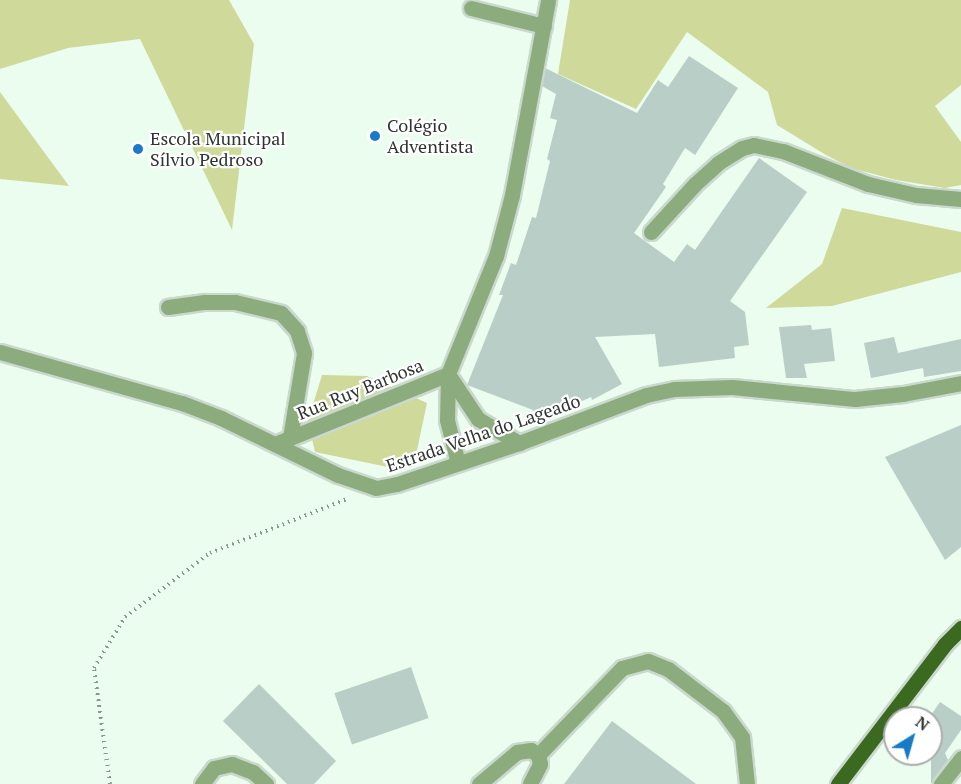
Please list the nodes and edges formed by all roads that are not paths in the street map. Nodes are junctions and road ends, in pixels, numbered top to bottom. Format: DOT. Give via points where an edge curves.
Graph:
graph roads {
  1 [pos="548,0"];
  2 [pos="471,8"];
  3 [pos="544,26"];
  4 [pos="961,200"];
  5 [pos="651,232"];
  6 [pos="168,306"];
  7 [pos="0,352"];
  8 [pos="448,374"];
  9 [pos="961,383"];
  10 [pos="290,438"];
  11 [pos="519,443"];
  12 [pos="275,444"];
  13 [pos="458,463"];
  14 [pos="961,628"];
  15 [pos="538,755"];
  16 [pos="961,758"];
  17 [pos="202,784"];
  18 [pos="266,784"];
  19 [pos="479,784"];
  20 [pos="530,784"];
  21 [pos="747,784"];
  22 [pos="838,784"];
  23 [pos="941,784"];
  1 -- 3 [label="street, Rua Ruy Barbosa"];
  2 -- 3 [label="street"];
  3 -- 8 [label="street, Rua Ruy Barbosa" via="512,195 496,256"];
  4 -- 5 [label="street" via="868,184 783,151 754,145 718,163"];
  6 -- 10 [label="street, Rua Ruy Barbosa" via="236,302 281,313 297,332 304,353"];
  7 -- 12 [label="street, Estrada Velha do Lageado" via="182,403"];
  8 -- 10 [label="street, Rua Ruy Barbosa"];
  8 -- 11 [label="street" via="478,419"];
  8 -- 13 [label="street" via="447,420"];
  9 -- 11 [label="street, Estrada Velha do Lageado" via="855,399 732,387 674,389 646,395"];
  10 -- 12 [label="street"];
  11 -- 13 [label="street, Estrada Velha do Lageado"];
  12 -- 13 [label="street, Estrada Velha do Lageado" via="338,475 376,488"];
  14 -- 22 [label="main road"];
  15 -- 19 [label="street" via="531,750 517,752"];
  15 -- 20 [label="street" via="540,764"];
  15 -- 21 [label="street" via="622,668 648,661 668,669 723,711 742,737"];
  16 -- 23 [label="street"];
  17 -- 18 [label="street" via="214,768 232,764 253,772"];
}
